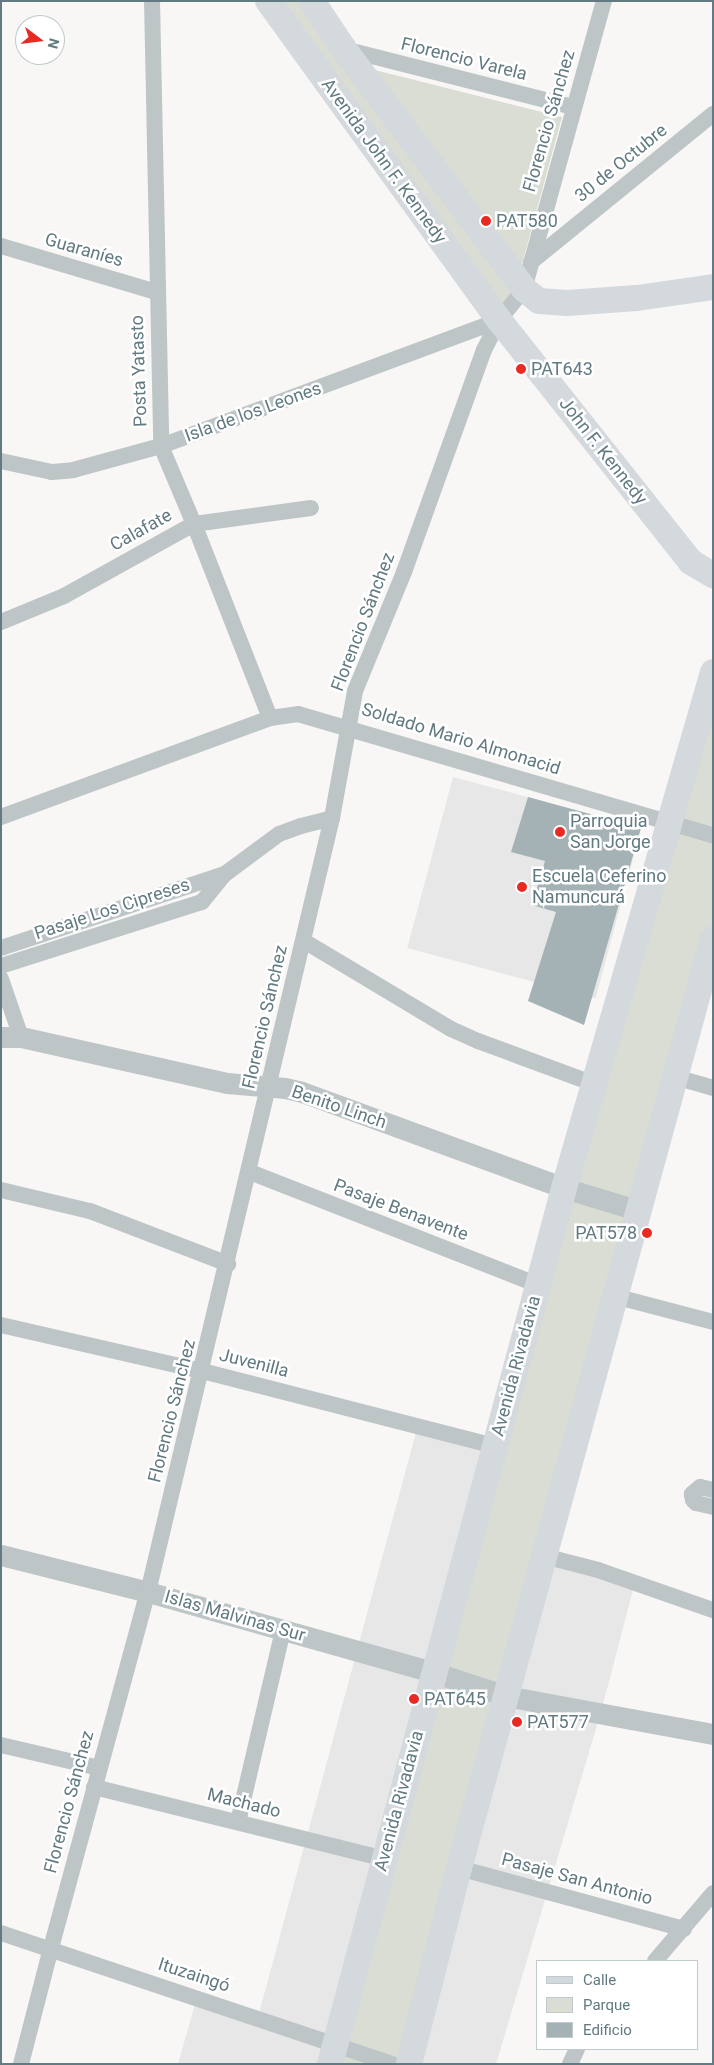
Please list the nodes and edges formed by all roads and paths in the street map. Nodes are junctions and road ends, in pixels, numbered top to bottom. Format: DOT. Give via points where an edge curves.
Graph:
graph roads {
  1 [pos="152,1"];
  2 [pos="268,1"];
  3 [pos="312,1"];
  4 [pos="604,1"];
  5 [pos="344,49"];
  6 [pos="574,107"];
  7 [pos="713,114"];
  8 [pos="1,246"];
  9 [pos="531,262"];
  10 [pos="713,288"];
  11 [pos="156,292"];
  12 [pos="531,295"];
  13 [pos="499,320"];
  14 [pos="161,446"];
  15 [pos="1,461"];
  16 [pos="312,508"];
  17 [pos="194,524"];
  18 [pos="713,575"];
  19 [pos="1,622"];
  20 [pos="713,672"];
  21 [pos="270,718"];
  22 [pos="348,727"];
  23 [pos="1,817"];
  24 [pos="332,818"];
  25 [pos="670,822"];
  26 [pos="713,835"];
  27 [pos="226,874"];
  28 [pos="713,939"];
  29 [pos="304,941"];
  30 [pos="1,948"];
  31 [pos="1,966"];
  32 [pos="1,979"];
  33 [pos="11,1037"];
  34 [pos="675,1077"];
  35 [pos="594,1084"];
  36 [pos="270,1087"];
  37 [pos="713,1088"];
  38 [pos="250,1172"];
  39 [pos="564,1188"];
  40 [pos="1,1190"];
  41 [pos="637,1210"];
  42 [pos="228,1264"];
  43 [pos="538,1285"];
  44 [pos="614,1296"];
  45 [pos="713,1322"];
  46 [pos="1,1326"];
  47 [pos="202,1370"];
  48 [pos="495,1446"];
  49 [pos="713,1490"];
  50 [pos="713,1507"];
  51 [pos="1,1555"];
  52 [pos="544,1556"];
  53 [pos="148,1592"];
  54 [pos="713,1610"];
  55 [pos="283,1630"];
  56 [pos="433,1672"];
  57 [pos="506,1696"];
  58 [pos="713,1734"];
  59 [pos="1,1745"];
  60 [pos="100,1768"];
  61 [pos="94,1787"];
  62 [pos="238,1822"];
  63 [pos="384,1859"];
  64 [pos="459,1868"];
  65 [pos="713,1893"];
  66 [pos="684,1929"];
  67 [pos="1,1934"];
  68 [pos="51,1948"];
  69 [pos="656,1960"];
  70 [pos="577,2050"];
  71 [pos="332,2054"];
  72 [pos="21,2064"];
  73 [pos="392,2064"];
  74 [pos="409,2064"];
  75 [pos="570,2064"];
  1 -- 11 [label="street, Posta Yatasto"];
  2 -- 13 [label="main road, Avenida John F. Kennedy"];
  3 -- 5 [label="main road, Avenida John F. Kennedy"];
  4 -- 6 [label="street, Florencio Sánchez"];
  5 -- 6 [label="street, Florencio Varela"];
  5 -- 12 [label="main road, Avenida John F. Kennedy"];
  6 -- 9 [label="street, Florencio Sánchez"];
  7 -- 9 [label="street, 30 de Octubre"];
  8 -- 11 [label="street, Guaraníes"];
  9 -- 12 [label="street, Florencio Sánchez"];
  10 -- 12 [label="main road" via="567,303"];
  11 -- 14 [label="street, Posta Yatasto"];
  12 -- 13 [label="street, Florencio Sánchez"];
  13 -- 14 [label="street, Isla de los Leones"];
  13 -- 18 [label="main road, John F. Kennedy" via="691,562"];
  13 -- 22 [label="street, Florencio Sánchez" via="484,350 404,572 356,691"];
  14 -- 15 [label="street, Isla de los Leones" via="72,470 52,472"];
  14 -- 17 [label="street, Posta Yatasto"];
  16 -- 17 [label="street, Calafate"];
  17 -- 19 [label="street, Calafate" via="64,596"];
  17 -- 21 [label="street, Posta Yatasto"];
  20 -- 25 [label="main road, Avenida Rivadavia"];
  21 -- 22 [label="street, Soldado Mario Almonacid" via="298,714"];
  21 -- 23 [label="street, Soldado Mario Almonacid"];
  22 -- 24 [label="street, Florencio Sánchez"];
  22 -- 25 [label="street, Soldado Mario Almonacid"];
  24 -- 27 [label="street, Pasaje Los Cipreses" via="280,834"];
  24 -- 29 [label="street, Florencio Sánchez"];
  25 -- 26 [label="street, Soldado Mario Almonacid"];
  25 -- 35 [label="main road, Avenida Rivadavia"];
  27 -- 30 [label="street, Pasaje Los Cipreses"];
  27 -- 31 [label="street, Pasaje Los Cipreses" via="202,902"];
  28 -- 34 [label="main road"];
  29 -- 35 [label="street" via="450,1029"];
  29 -- 36 [label="street, Florencio Sánchez"];
  32 -- 33 [label="street"];
  33 -- 36 [label="street, Benito Linch" via="227,1083"];
  34 -- 37 [label="street"];
  34 -- 41 [label="main road"];
  35 -- 39 [label="main road, Avenida Rivadavia"];
  36 -- 38 [label="street, Florencio Sánchez"];
  36 -- 39 [label="street, Benito Linch" via="302,1092"];
  38 -- 42 [label="street, Florencio Sánchez"];
  38 -- 43 [label="street, Pasaje Benavente"];
  39 -- 41 [label="street, Benito Linch"];
  39 -- 43 [label="main road, Avenida Rivadavia"];
  40 -- 42 [label="street" via="90,1211"];
  41 -- 44 [label="main road"];
  42 -- 47 [label="street, Florencio Sánchez"];
  43 -- 48 [label="main road, Avenida Rivadavia"];
  44 -- 45 [label="street"];
  44 -- 52 [label="main road"];
  46 -- 47 [label="street, Juvenilla"];
  47 -- 48 [label="street, Juvenilla"];
  47 -- 53 [label="street, Florencio Sánchez"];
  48 -- 56 [label="main road, Avenida Rivadavia"];
  49 -- 50 [label="street" via="700,1487 692,1494 696,1503"];
  51 -- 53 [label="street, Islas Malvinas Sur"];
  52 -- 54 [label="street" via="598,1570"];
  52 -- 57 [label="main road"];
  53 -- 55 [label="street, Islas Malvinas Sur"];
  53 -- 60 [label="street, Florencio Sánchez"];
  55 -- 56 [label="street, Islas Malvinas Sur"];
  55 -- 62 [label="street"];
  56 -- 57 [label="street, Islas Malvinas Sur"];
  56 -- 63 [label="main road, Avenida Rivadavia"];
  57 -- 58 [label="street, Islas Malvinas Sur"];
  57 -- 64 [label="main road"];
  59 -- 60 [label="street"];
  60 -- 61 [label="street, Florencio Sánchez"];
  61 -- 62 [label="street, Machado"];
  61 -- 68 [label="street, Florencio Sánchez"];
  62 -- 63 [label="street, Machado"];
  63 -- 71 [label="main road, Avenida Rivadavia"];
  64 -- 66 [label="street, Pasaje San Antonio"];
  64 -- 74 [label="main road"];
  65 -- 66 [label="street"];
  66 -- 69 [label="street"];
  67 -- 68 [label="street, Ituzaingó"];
  68 -- 71 [label="street, Ituzaingó"];
  68 -- 72 [label="street, Florencio Sánchez"];
  70 -- 75 [label="street"];
  71 -- 73 [label="street, Ituzaingó" via="373,2057"];
}
